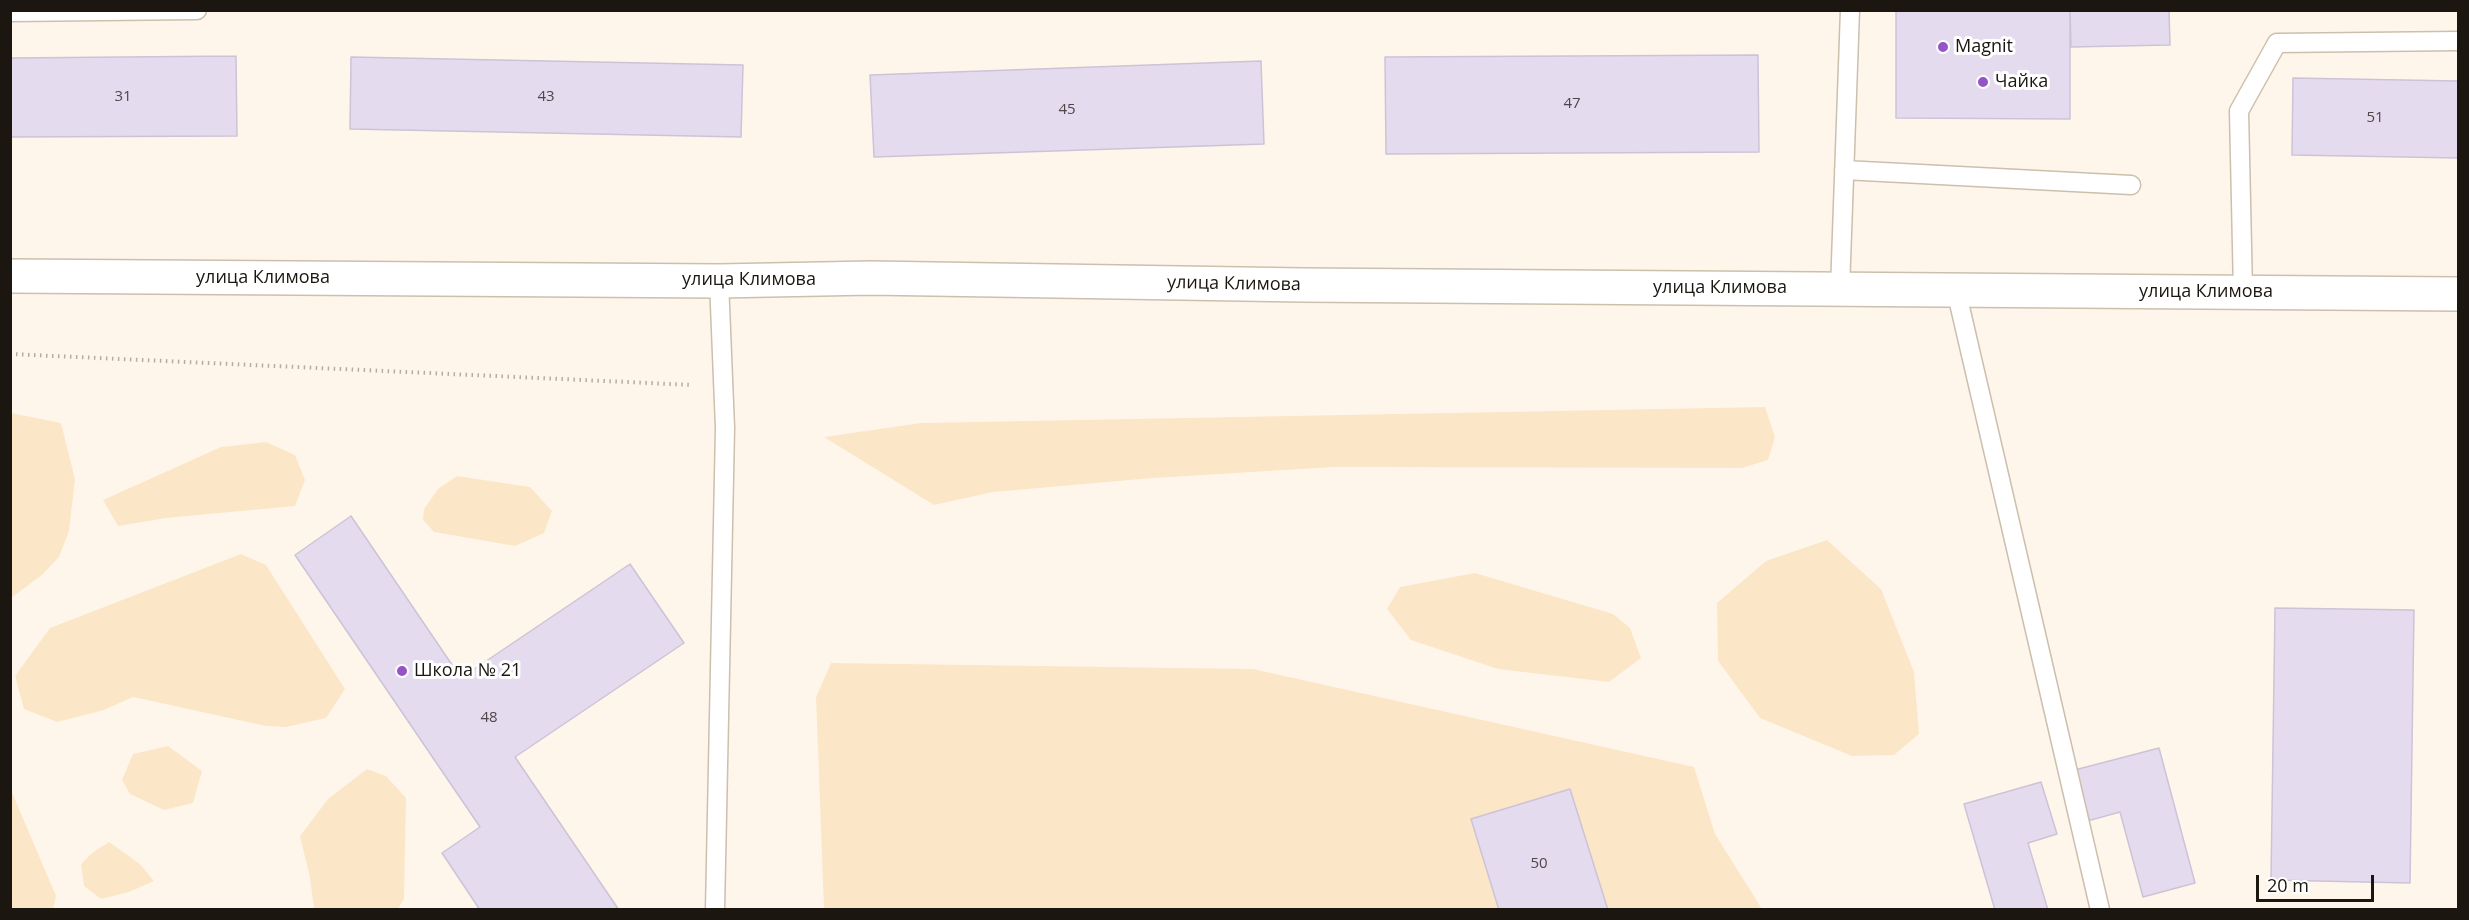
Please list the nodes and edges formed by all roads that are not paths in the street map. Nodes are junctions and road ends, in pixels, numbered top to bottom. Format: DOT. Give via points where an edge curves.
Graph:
graph roads {
  1 [pos="197,10"];
  2 [pos="1850,10"];
  3 [pos="10,12"];
  4 [pos="2458,41"];
  5 [pos="1844,170"];
  6 [pos="2132,185"];
  7 [pos="10,276"];
  8 [pos="719,281"];
  9 [pos="1840,289"];
  10 [pos="1956,290"];
  11 [pos="2243,292"];
  12 [pos="2458,294"];
  13 [pos="715,909"];
  14 [pos="2100,909"];
  1 -- 3 [label="lane"];
  2 -- 5 [label="lane"];
  4 -- 11 [label="lane" via="2277,43 2239,111"];
  5 -- 6 [label="lane"];
  5 -- 9 [label="lane"];
  7 -- 8 [label="main road, улица Климова"];
  8 -- 9 [label="main road, улица Климова" via="871,278"];
  8 -- 13 [label="lane" via="724,440"];
  9 -- 10 [label="main road, улица Климова"];
  10 -- 11 [label="main road, улица Климова"];
  10 -- 14 [label="lane"];
  11 -- 12 [label="main road, улица Климова"];
}
